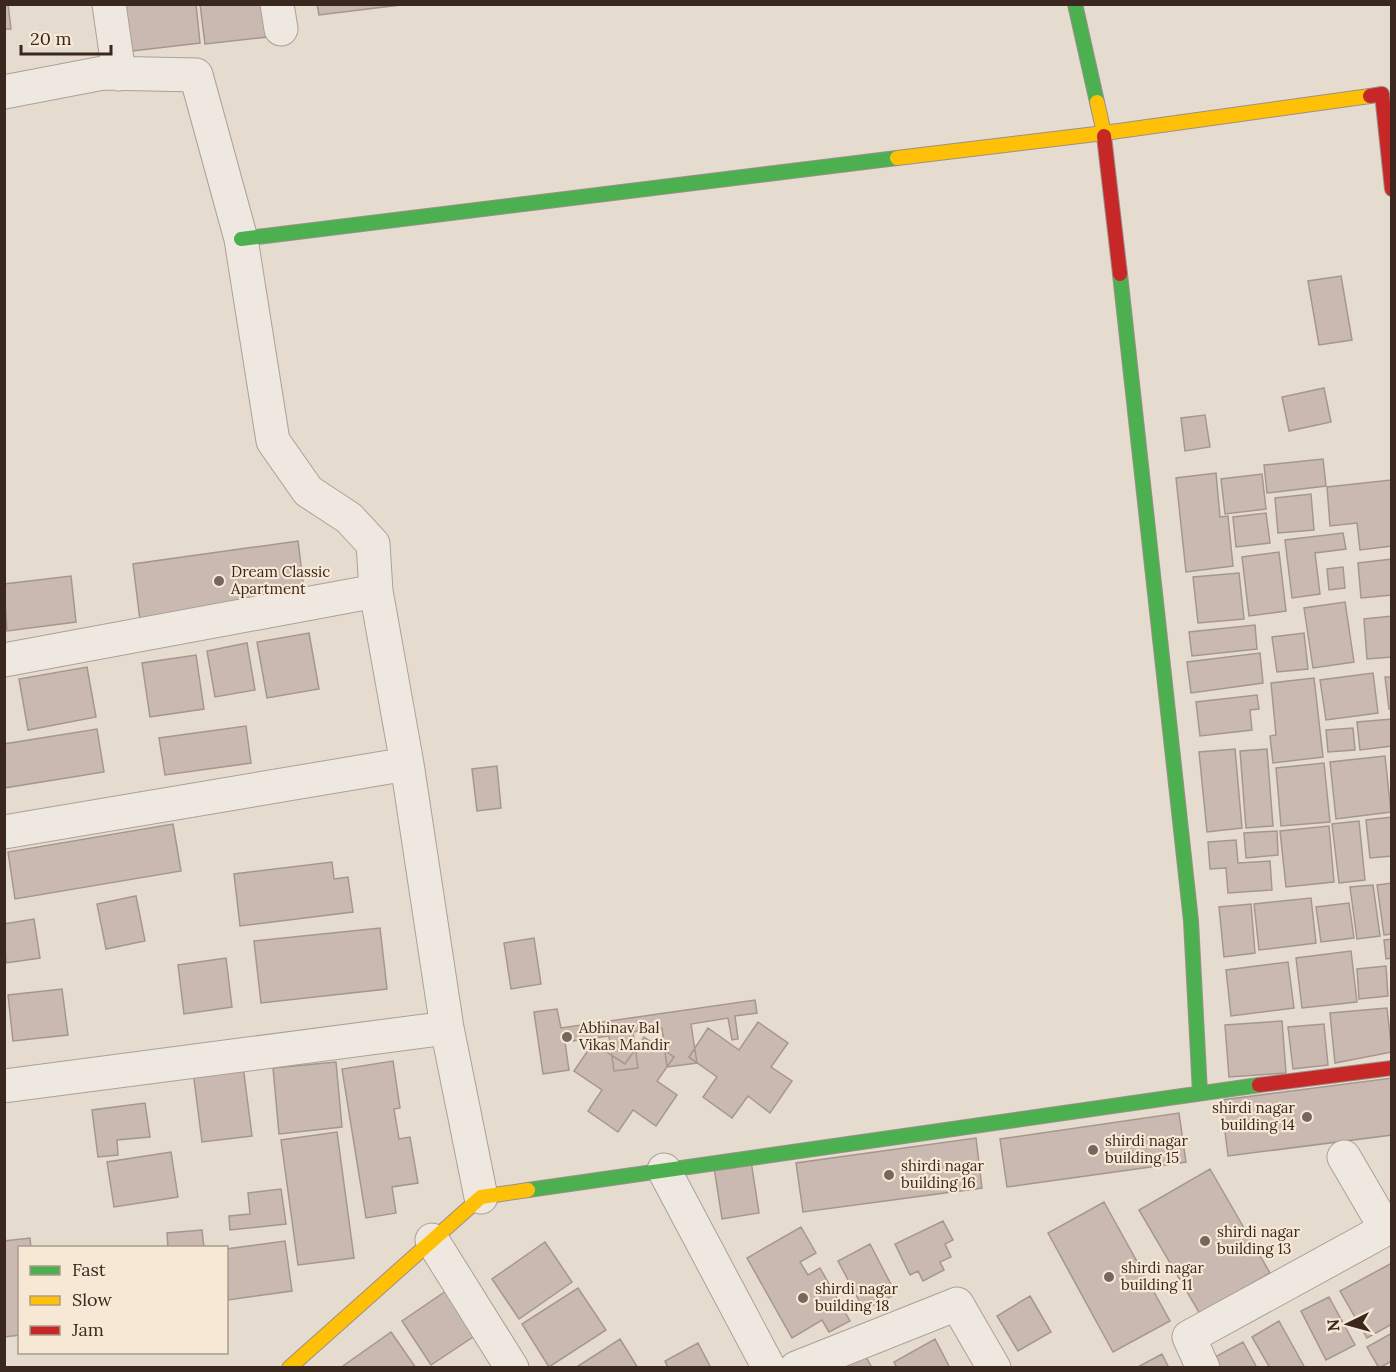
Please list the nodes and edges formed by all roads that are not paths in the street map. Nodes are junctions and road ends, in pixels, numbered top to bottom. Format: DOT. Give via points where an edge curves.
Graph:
graph roads {
  1 [pos="109,4"];
  2 [pos="1075,4"];
  3 [pos="119,74"];
  4 [pos="4,92"];
  5 [pos="1387,93"];
  6 [pos="1104,133"];
  7 [pos="1392,189"];
  8 [pos="241,239"];
  9 [pos="376,591"];
  10 [pos="4,660"];
  11 [pos="406,764"];
  12 [pos="4,832"];
  13 [pos="447,1028"];
  14 [pos="1392,1068"];
  15 [pos="4,1086"];
  16 [pos="1200,1093"];
  17 [pos="1344,1157"];
  18 [pos="664,1170"];
  19 [pos="481,1197"];
  20 [pos="432,1240"];
  21 [pos="294,1366"];
  22 [pos="512,1368"];
  23 [pos="770,1368"];
  24 [pos="796,1368"];
  25 [pos="994,1368"];
  26 [pos="1203,1368"];
  1 -- 3 [label="street"];
  2 -- 6 [label="street"];
  3 -- 4 [label="street" via="103,73"];
  3 -- 8 [label="street" via="196,75"];
  5 -- 6 [label="street"];
  5 -- 7 [label="street"];
  6 -- 8 [label="street"];
  6 -- 16 [label="street" via="1191,921"];
  8 -- 9 [label="street" via="273,441 308,491 348,518 373,544"];
  9 -- 10 [label="street"];
  9 -- 11 [label="street"];
  11 -- 12 [label="street"];
  11 -- 13 [label="street"];
  13 -- 15 [label="street"];
  13 -- 19 [label="street"];
  14 -- 16 [label="street"];
  16 -- 18 [label="street"];
  17 -- 26 [label="street" via="1386,1229 1189,1337"];
  18 -- 19 [label="street"];
  18 -- 23 [label="street"];
  19 -- 20 [label="street"];
  20 -- 21 [label="street"];
  20 -- 22 [label="street"];
  24 -- 25 [label="street" via="957,1304"];
}
